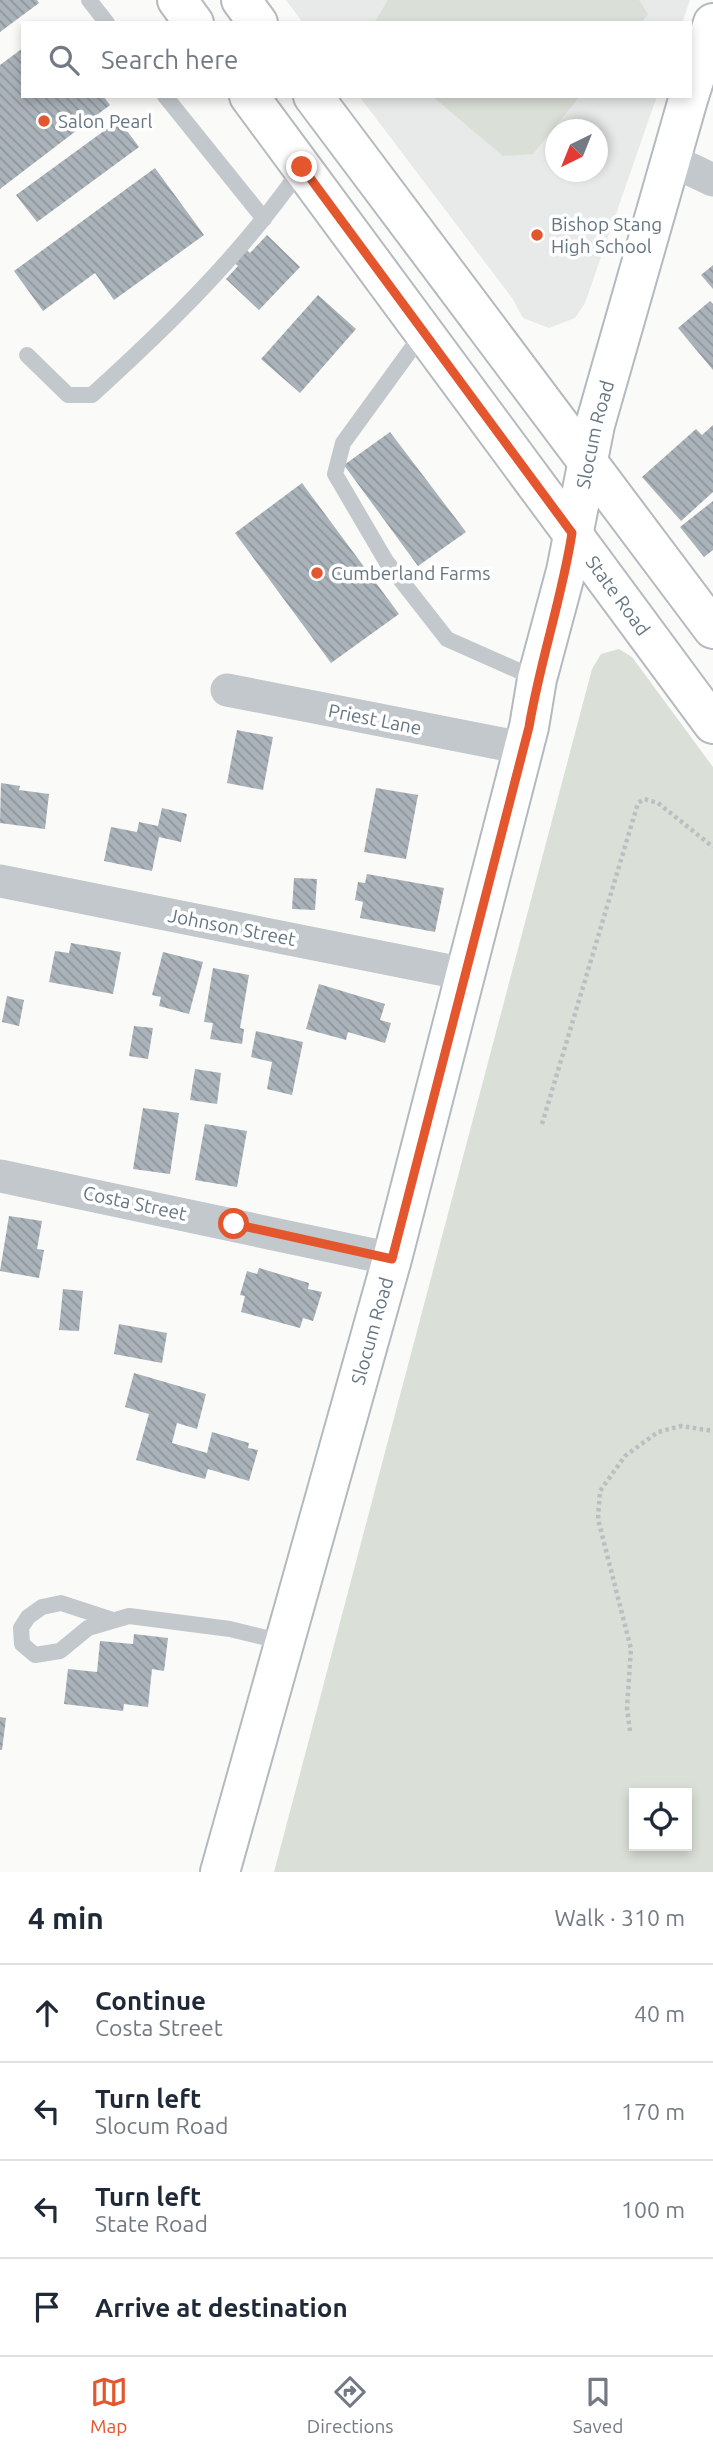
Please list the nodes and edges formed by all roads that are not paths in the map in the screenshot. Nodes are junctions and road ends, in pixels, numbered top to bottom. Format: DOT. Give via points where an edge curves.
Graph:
graph roads {
  1 [pos="89,0"];
  2 [pos="177,0"];
  3 [pos="241,0"];
  4 [pos="105,21"];
  5 [pos="193,21"];
  6 [pos="257,21"];
  7 [pos="713,23"];
  8 [pos="692,89"];
  9 [pos="167,98"];
  10 [pos="250,98"];
  11 [pos="315,98"];
  12 [pos="689,98"];
  13 [pos="669,159"];
  14 [pos="302,167"];
  15 [pos="713,180"];
  16 [pos="264,219"];
  17 [pos="423,332"];
  18 [pos="27,355"];
  19 [pos="588,460"];
  20 [pos="572,533"];
  21 [pos="713,629"];
  22 [pos="537,679"];
  23 [pos="227,690"];
  24 [pos="713,724"];
  25 [pos="523,748"];
  26 [pos="0,881"];
  27 [pos="465,974"];
  28 [pos="0,1176"];
  29 [pos="392,1259"];
  30 [pos="113,1620"];
  31 [pos="283,1642"];
  32 [pos="220,1872"];
  1 -- 4 [label="lane"];
  2 -- 5 [label="main road"];
  3 -- 6 [label="main road"];
  7 -- 8 [label="main road, Slocum Road"];
  9 -- 16 [label="lane"];
  10 -- 14 [label="main road, State Road"];
  11 -- 19 [label="main road"];
  12 -- 13 [label="main road, Slocum Road"];
  13 -- 15 [label="street"];
  13 -- 19 [label="main road, Slocum Road"];
  14 -- 16 [label="lane"];
  14 -- 17 [label="main road, State Road"];
  16 -- 18 [label="lane" via="153,340 92,395 68,395"];
  17 -- 20 [label="main road, State Road"];
  17 -- 22 [label="lane" via="343,443 335,474 386,561 447,639"];
  19 -- 20 [label="main road, Slocum Road"];
  19 -- 21 [label="main road"];
  20 -- 22 [label="main road, Slocum Road"];
  20 -- 24 [label="main road, State Road"];
  22 -- 25 [label="main road, Slocum Road"];
  23 -- 25 [label="street, Priest Lane"];
  25 -- 27 [label="main road, Slocum Road"];
  26 -- 27 [label="street, Johnson Street"];
  27 -- 29 [label="main road, Slocum Road"];
  28 -- 29 [label="street, Costa Street"];
  29 -- 31 [label="main road, Slocum Road"];
  30 -- 30 [label="lane" via="88,1628 60,1651 36,1655 22,1644 21,1628 42,1607 61,1603"];
  30 -- 31 [label="lane" via="129,1616 230,1629"];
  31 -- 32 [label="main road, Slocum Road"];
}
